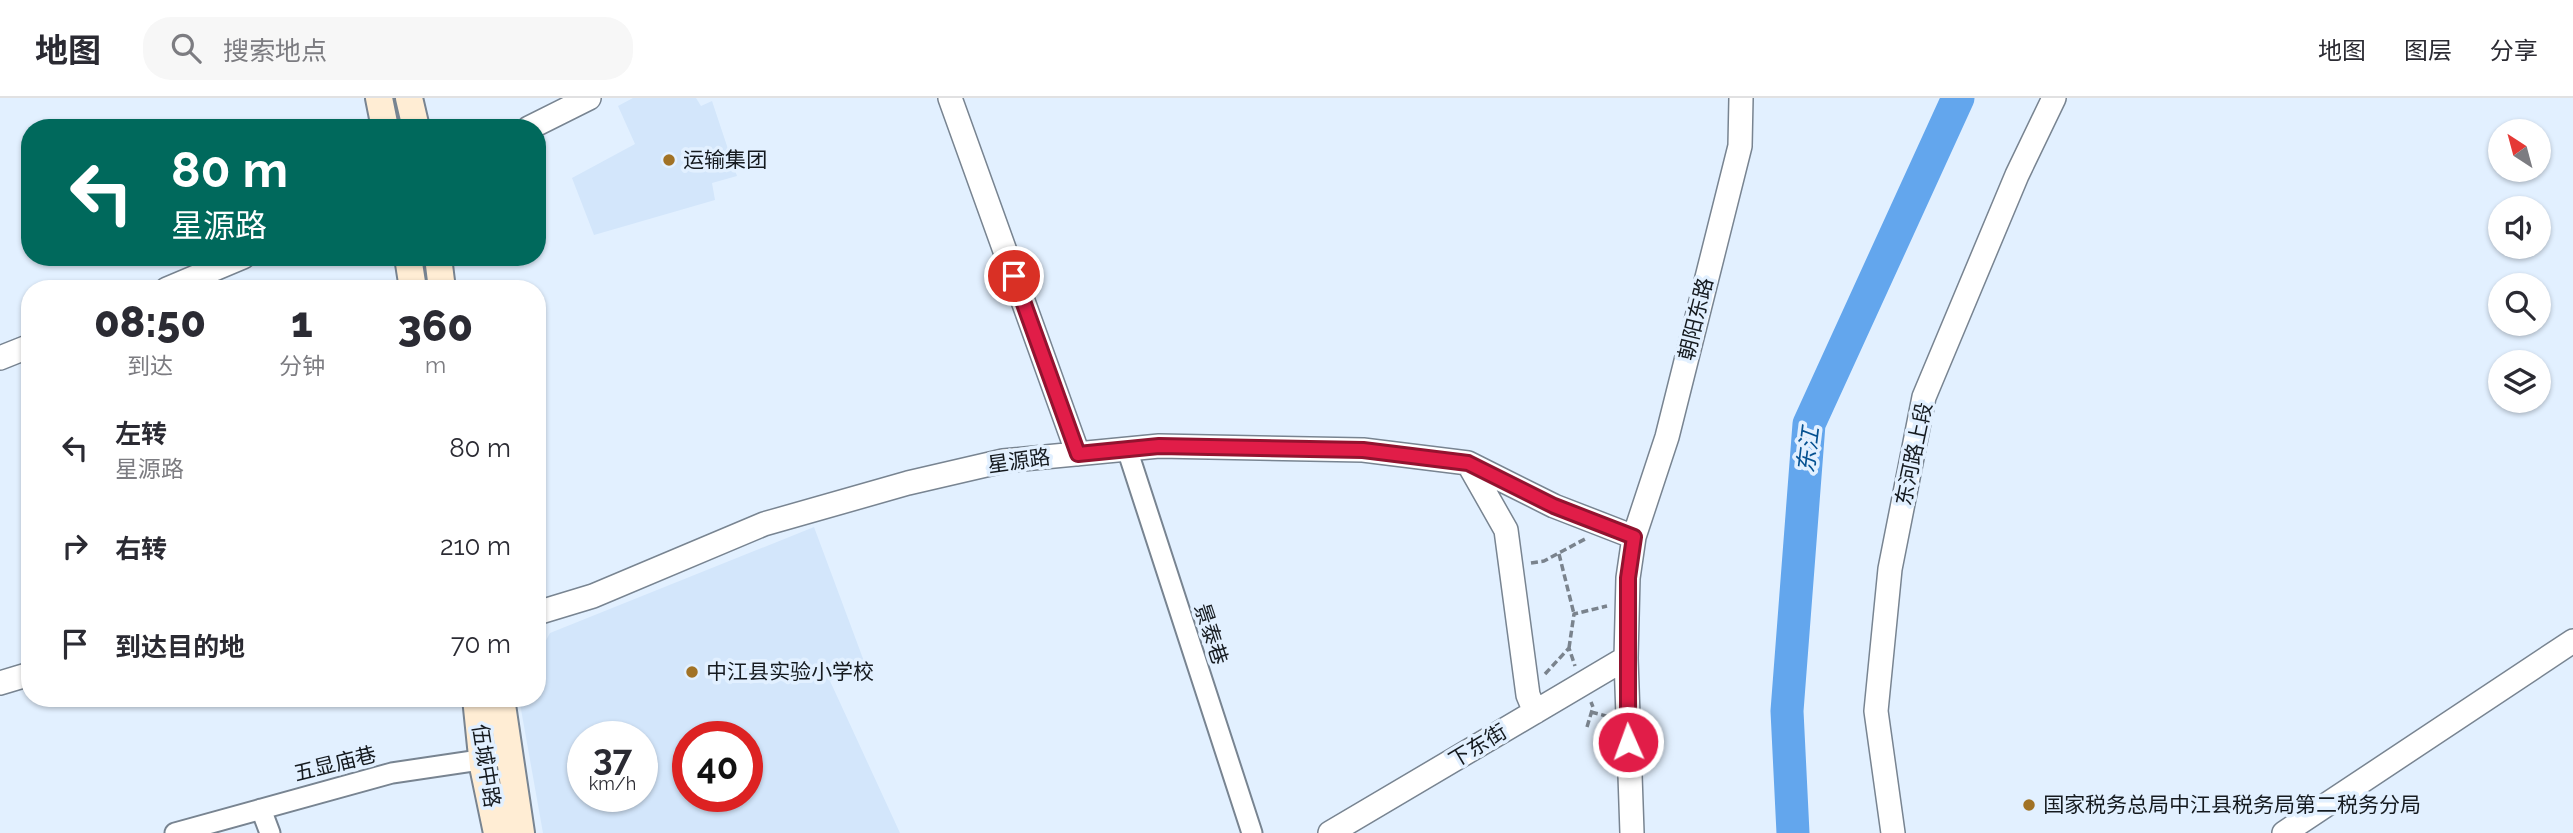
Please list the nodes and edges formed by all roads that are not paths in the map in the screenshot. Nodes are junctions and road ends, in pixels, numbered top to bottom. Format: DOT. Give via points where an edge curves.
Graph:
graph roads {
  1 [pos="379,98"];
  2 [pos="409,98"];
  3 [pos="589,98"];
  4 [pos="950,98"];
  5 [pos="1741,98"];
  6 [pos="2054,98"];
  7 [pos="383,119"];
  8 [pos="414,119"];
  9 [pos="546,120"];
  10 [pos="222,266"];
  11 [pos="188,280"];
  12 [pos="21,350"];
  13 [pos="0,358"];
  14 [pos="1127,449"];
  15 [pos="1078,454"];
  16 [pos="1468,463"];
  17 [pos="1634,537"];
  18 [pos="546,610"];
  19 [pos="2573,641"];
  20 [pos="1626,658"];
  21 [pos="21,677"];
  22 [pos="0,683"];
  23 [pos="477,707"];
  24 [pos="502,707"];
  25 [pos="1535,712"];
  26 [pos="509,755"];
  27 [pos="483,759"];
  28 [pos="261,809"];
  29 [pos="175,833"];
  30 [pos="270,833"];
  31 [pos="497,833"];
  32 [pos="522,833"];
  33 [pos="1252,833"];
  34 [pos="1330,833"];
  35 [pos="1632,833"];
  36 [pos="1893,833"];
  37 [pos="2284,833"];
  1 -- 7 [label="main road"];
  2 -- 8 [label="main road"];
  3 -- 9 [label="street"];
  4 -- 15 [label="street"];
  5 -- 17 [label="street, 朝阳东路" via="1740,146 1667,438"];
  6 -- 36 [label="street, 东河路上段" via="1924,397 1890,569 1876,711"];
  10 -- 11 [label="street"];
  12 -- 13 [label="street"];
  14 -- 15 [label="street, 星源路"];
  14 -- 16 [label="street, 星源路" via="1363,450"];
  14 -- 33 [label="street, 景泰巷"];
  15 -- 18 [label="street, 星源路" via="1003,461 764,524 593,596"];
  16 -- 17 [label="street, 星源路" via="1554,506"];
  16 -- 25 [label="street" via="1506,530 1528,695"];
  17 -- 20 [label="street, 朝阳东路"];
  19 -- 37 [label="street"];
  20 -- 25 [label="street, 下东街"];
  20 -- 35 [label="street, 朝阳东路"];
  21 -- 22 [label="street"];
  23 -- 27 [label="main road, 伍城中路"];
  24 -- 26 [label="main road, 伍城中路"];
  25 -- 34 [label="street, 下东街"];
  26 -- 27 [label="street, 五显庙巷"];
  26 -- 32 [label="main road, 伍城中路"];
  27 -- 28 [label="street, 五显庙巷" via="392,773"];
  27 -- 31 [label="main road, 伍城中路"];
  28 -- 29 [label="street, 五显庙巷"];
  28 -- 30 [label="street"];
}
